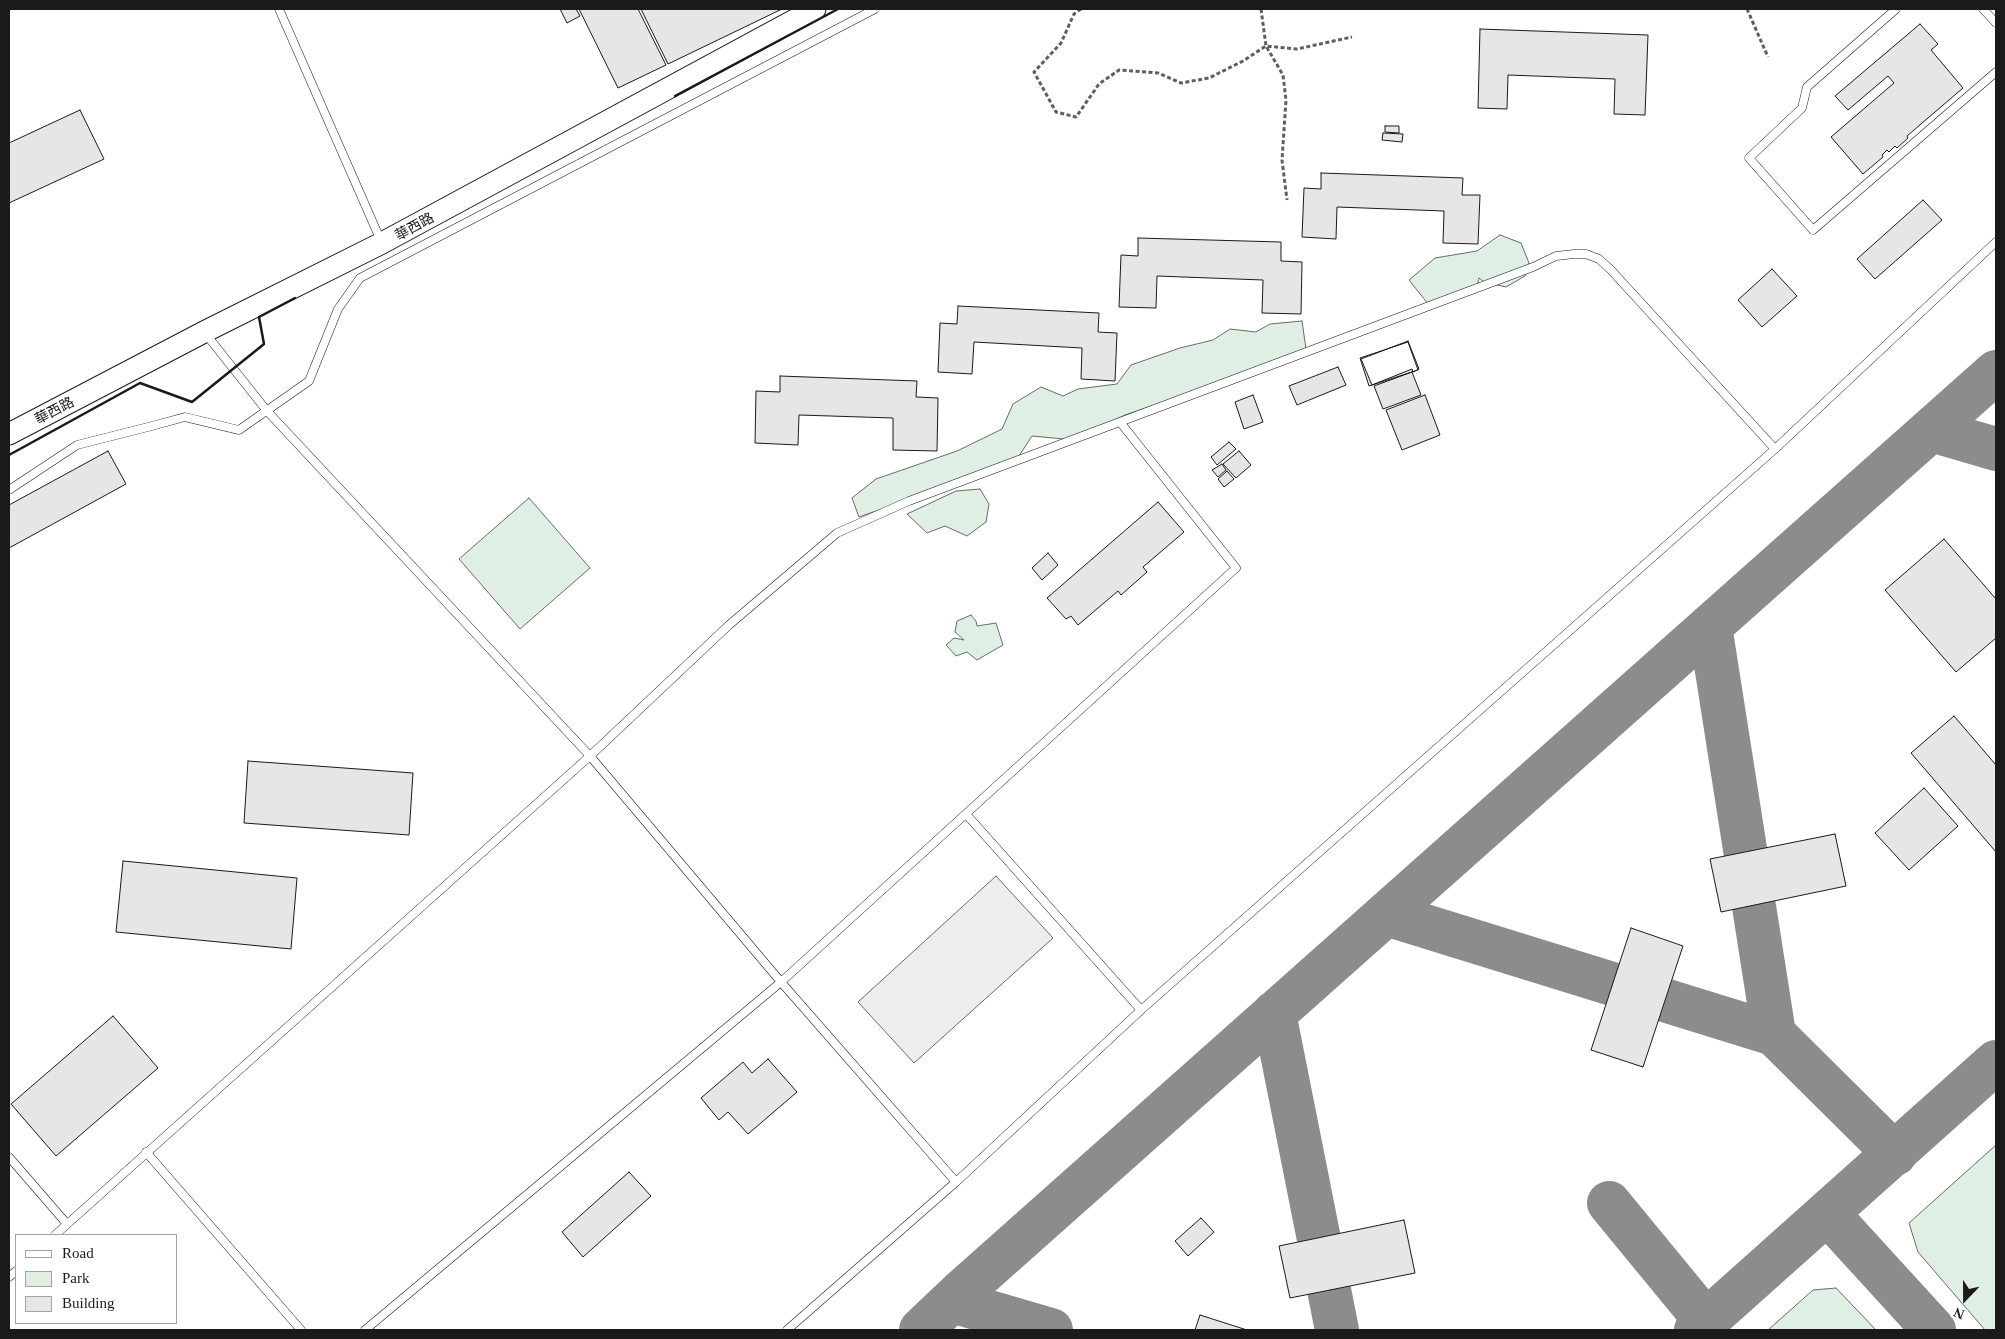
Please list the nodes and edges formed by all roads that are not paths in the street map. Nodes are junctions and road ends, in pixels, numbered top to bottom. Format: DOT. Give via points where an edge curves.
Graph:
graph roads {
  1 [pos="279,9"];
  2 [pos="815,9"];
  3 [pos="875,9"];
  4 [pos="1896,9"];
  5 [pos="1983,9"];
  6 [pos="1996,24"];
  7 [pos="1996,72"];
  8 [pos="1996,242"];
  9 [pos="382,243"];
  10 [pos="204,332"];
  11 [pos="267,411"];
  12 [pos="1120,422"];
  13 [pos="9,434"];
  14 [pos="1775,449"];
  15 [pos="9,490"];
  16 [pos="590,756"];
  17 [pos="966,814"];
  18 [pos="781,982"];
  19 [pos="1142,1010"];
  20 [pos="146,1152"];
  21 [pos="9,1157"];
  22 [pos="956,1182"];
  23 [pos="67,1224"];
  24 [pos="56,1234"];
  25 [pos="302,1330"];
  26 [pos="365,1330"];
  27 [pos="787,1330"];
  1 -- 9 [label="lane"];
  2 -- 9 [label="street, 華西路"];
  3 -- 11 [label="lane" via="360,278 338,309 309,381"];
  4 -- 7 [label="lane" via="1807,87 1802,108 1749,158 1813,230"];
  5 -- 6 [label="lane"];
  8 -- 14 [label="lane"];
  9 -- 10 [label="street, 華西路"];
  10 -- 11 [label="lane"];
  10 -- 13 [label="street, 華西路"];
  11 -- 15 [label="lane" via="239,430 185,417 77,445"];
  11 -- 16 [label="lane"];
  12 -- 14 [label="lane" via="1556,256 1586,254 1600,259 1611,270"];
  12 -- 16 [label="lane" via="909,501 837,533 729,625"];
  12 -- 17 [label="lane" via="1236,568"];
  14 -- 19 [label="lane"];
  16 -- 18 [label="lane"];
  16 -- 20 [label="lane"];
  17 -- 18 [label="lane"];
  17 -- 19 [label="lane"];
  18 -- 22 [label="lane"];
  18 -- 26 [label="lane"];
  19 -- 22 [label="lane"];
  20 -- 23 [label="lane"];
  20 -- 25 [label="lane"];
  21 -- 23 [label="lane"];
  22 -- 27 [label="lane"];
  23 -- 24 [label="lane"];
}
